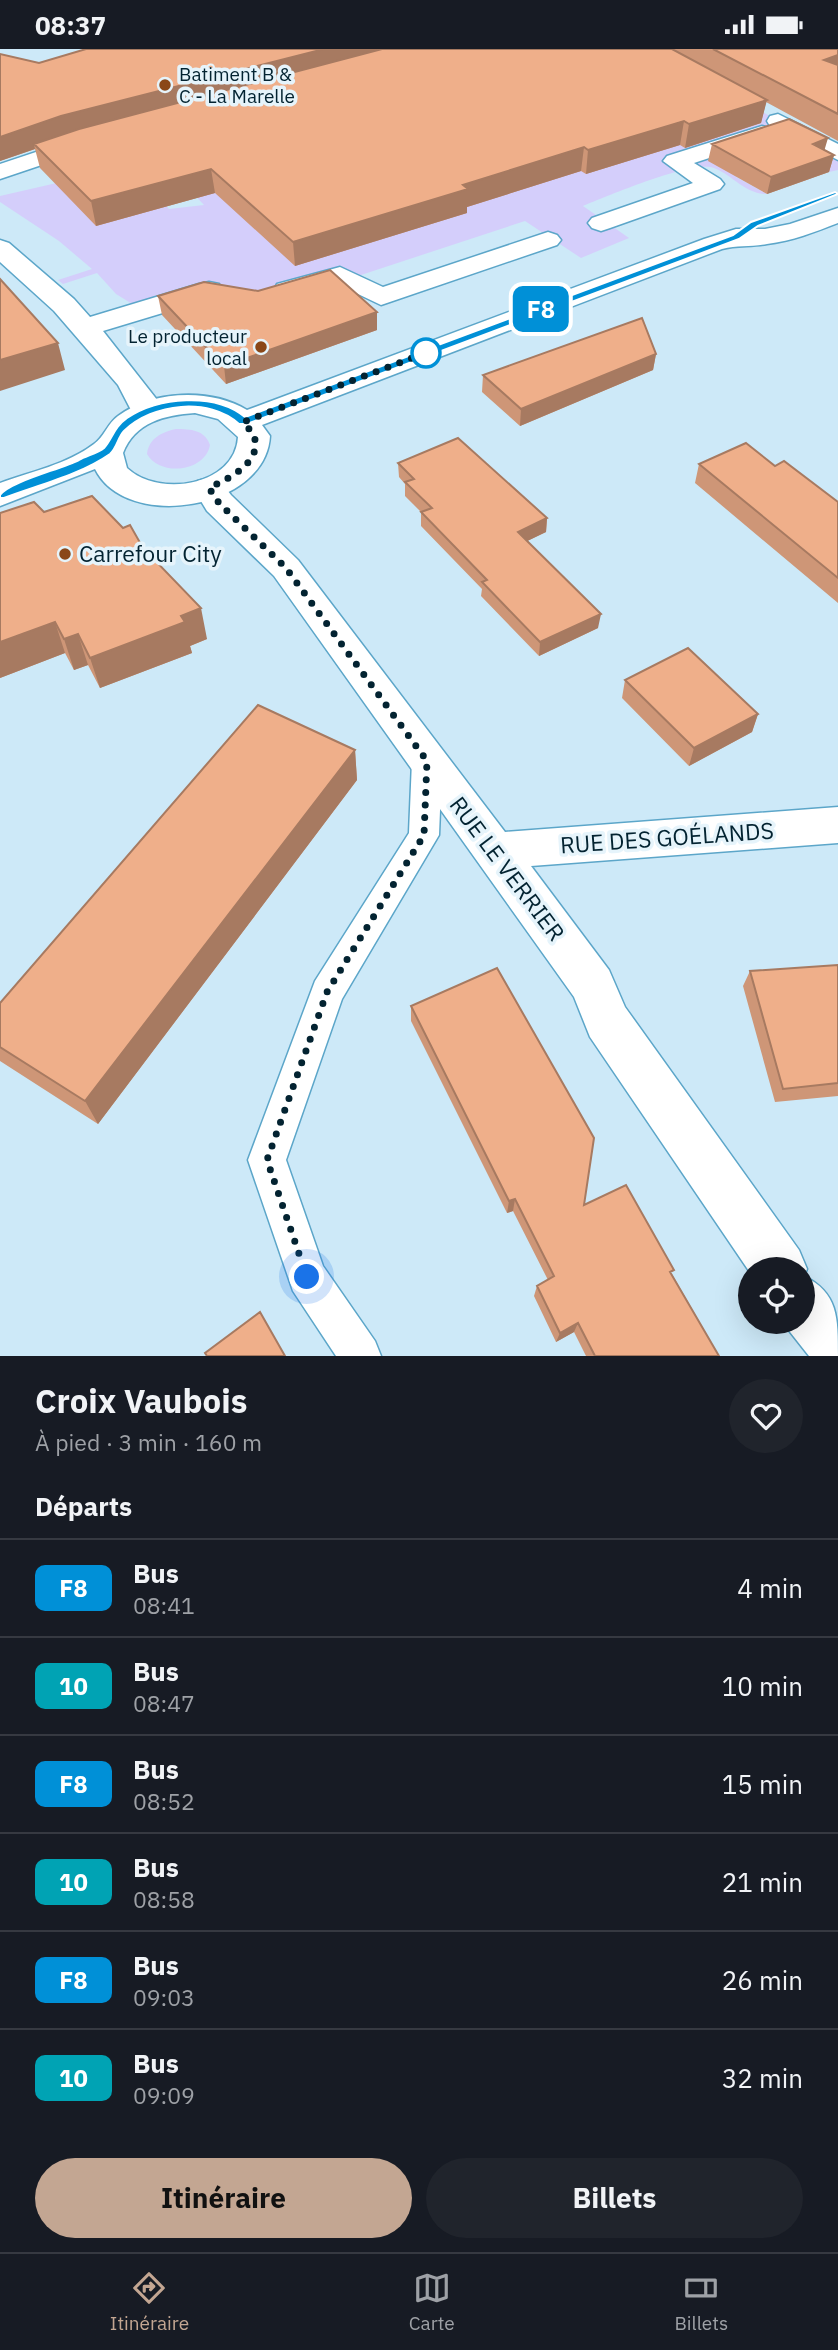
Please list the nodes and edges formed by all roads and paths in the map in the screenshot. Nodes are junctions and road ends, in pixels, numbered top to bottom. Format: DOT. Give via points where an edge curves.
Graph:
graph roads {
  1 [pos="763,112"];
  2 [pos="787,125"];
  3 [pos="110,136"];
  4 [pos="838,153"];
  5 [pos="0,172"];
  6 [pos="838,194"];
  7 [pos="838,215"];
  8 [pos="601,223"];
  9 [pos="736,237"];
  10 [pos="548,240"];
  11 [pos="0,248"];
  12 [pos="85,328"];
  13 [pos="150,410"];
  14 [pos="243,422"];
  15 [pos="112,464"];
  16 [pos="209,488"];
  17 [pos="10,492"];
  18 [pos="427,761"];
  19 [pos="838,825"];
  20 [pos="496,851"];
  21 [pos="772,1257"];
  22 [pos="815,1318"];
  23 [pos="838,1347"];
  24 [pos="360,1356"];
  1 -- 2 [label="street"];
  2 -- 4 [label="street"];
  2 -- 8 [label="street" via="675,161 712,184"];
  3 -- 5 [label="street"];
  6 -- 9 [label="street" via="754,224"];
  7 -- 9 [label="street" via="765,237"];
  9 -- 14 [label="street"];
  10 -- 12 [label="street" via="381,297 340,275 247,295 205,289"];
  11 -- 12 [label="street"];
  12 -- 13 [label="street"];
  13 -- 14 [label="street" via="194,404 216,407"];
  13 -- 15 [label="street" via="118,431"];
  14 -- 16 [label="street" via="254,436 248,461 238,474"];
  15 -- 16 [label="street" via="127,485 147,493 172,495"];
  15 -- 17 [label="street"];
  16 -- 18 [label="street, RUE LE VERRIER" via="286,568"];
  18 -- 20 [label="street, RUE LE VERRIER"];
  18 -- 24 [label="lane" via="424,835 327,992 267,1160 307,1277"];
  19 -- 20 [label="street, RUE DES GOÉLANDS"];
  20 -- 21 [label="street, RUE LE VERRIER" via="593,985 607,1021"];
  22 -- 23 [label="street"];
}
